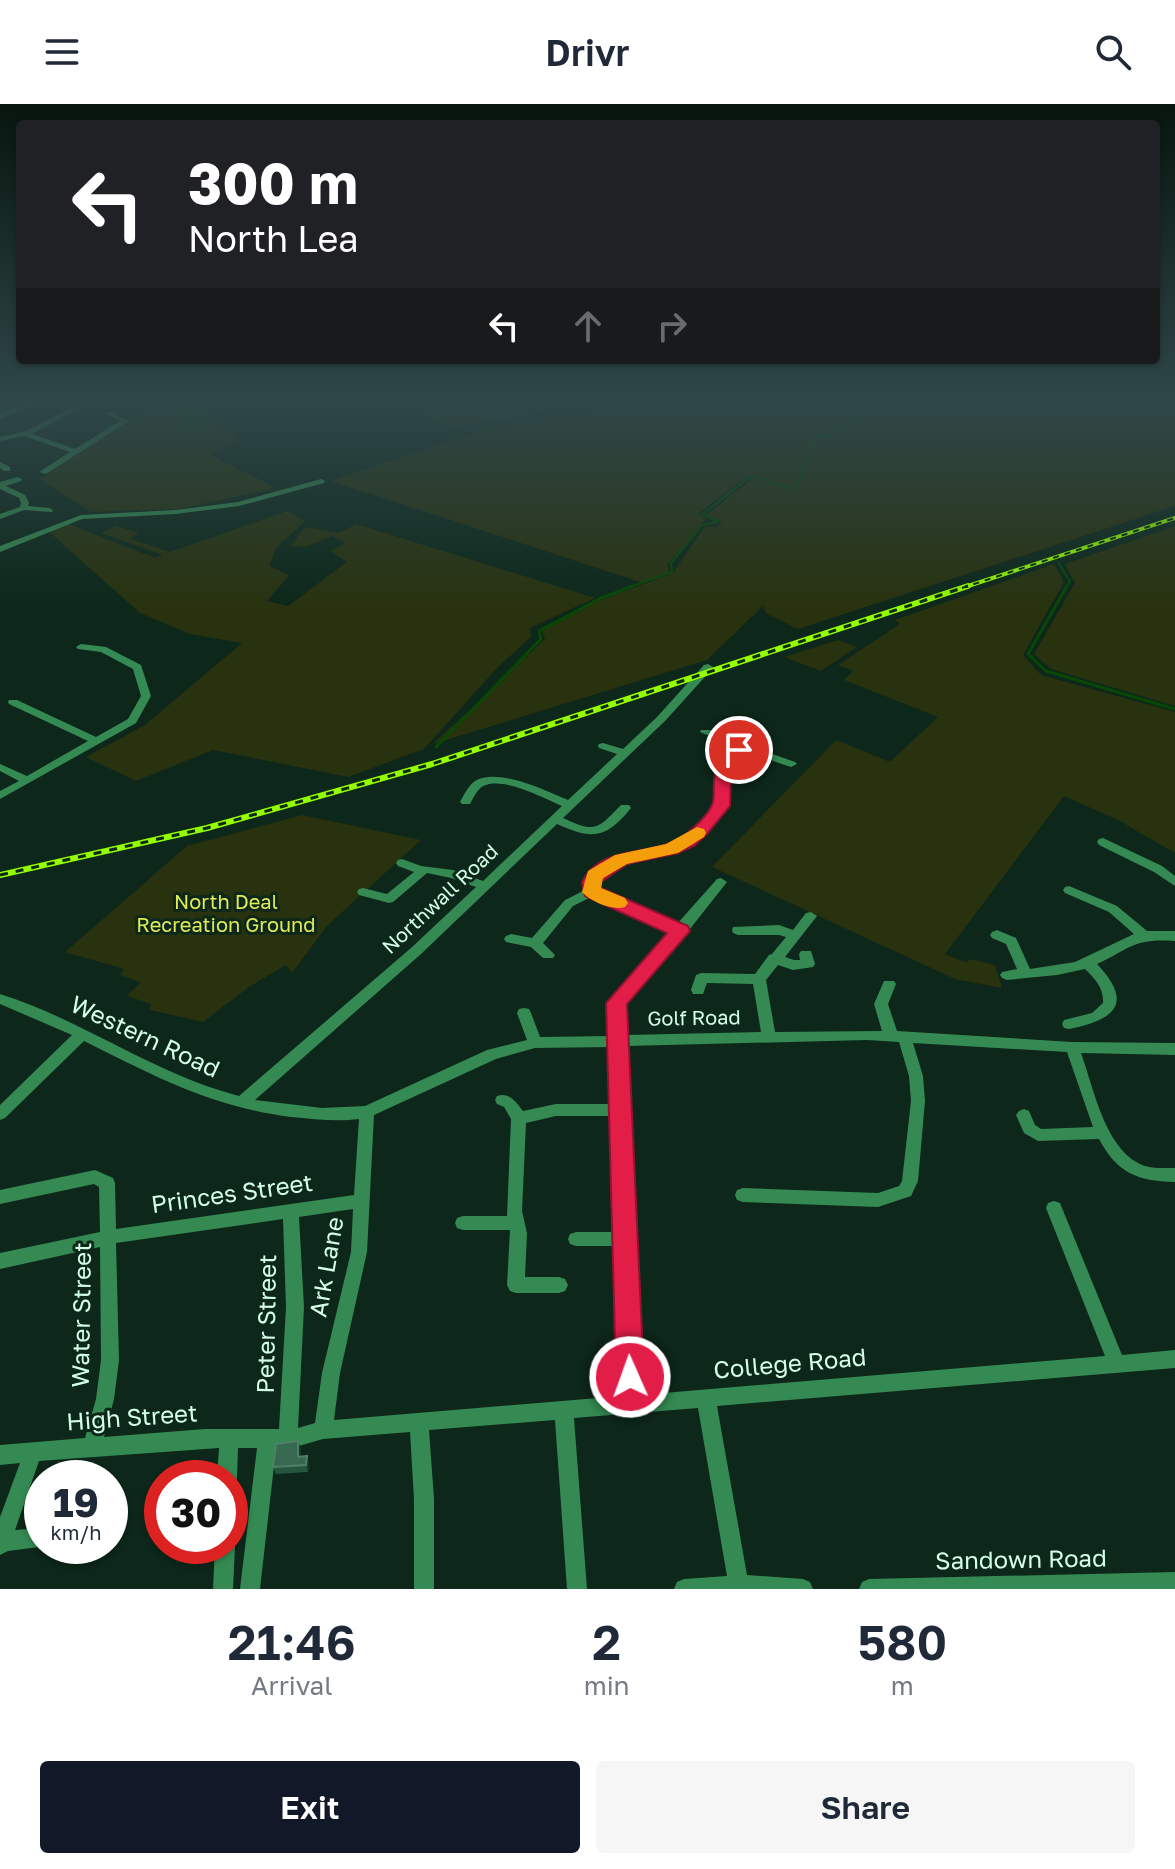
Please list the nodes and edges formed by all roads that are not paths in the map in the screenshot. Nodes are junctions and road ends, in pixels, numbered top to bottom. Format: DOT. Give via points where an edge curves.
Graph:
graph roads {
  1 [pos="47,469"];
  2 [pos="43,472"];
  3 [pos="18,479"];
  4 [pos="321,481"];
  5 [pos="0,485"];
  6 [pos="23,508"];
  7 [pos="62,510"];
  8 [pos="0,517"];
  9 [pos="0,549"];
  10 [pos="81,647"];
  11 [pos="708,667"];
  12 [pos="13,702"];
  13 [pos="710,736"];
  14 [pos="96,741"];
  15 [pos="603,746"];
  16 [pos="739,750"];
  17 [pos="624,753"];
  18 [pos="786,759"];
  19 [pos="0,767"];
  20 [pos="26,780"];
  21 [pos="0,796"];
  22 [pos="466,802"];
  23 [pos="571,806"];
  24 [pos="556,819"];
  25 [pos="629,823"];
  26 [pos="1103,842"];
  27 [pos="402,863"];
  28 [pos="420,870"];
  29 [pos="721,882"];
  30 [pos="1175,882"];
  31 [pos="484,886"];
  32 [pos="1068,889"];
  33 [pos="363,892"];
  34 [pos="591,892"];
  35 [pos="811,916"];
  36 [pos="738,930"];
  37 [pos="681,931"];
  38 [pos="795,935"];
  39 [pos="997,935"];
  40 [pos="1143,935"];
  41 [pos="1175,936"];
  42 [pos="511,939"];
  43 [pos="535,943"];
  44 [pos="806,954"];
  45 [pos="548,955"];
  46 [pos="774,958"];
  47 [pos="1088,963"];
  48 [pos="1026,974"];
  49 [pos="1007,975"];
  50 [pos="759,979"];
  51 [pos="889,984"];
  52 [pos="698,990"];
  53 [pos="0,999"];
  54 [pos="524,1013"];
  55 [pos="1077,1019"];
  56 [pos="83,1033"];
  57 [pos="897,1036"];
  58 [pos="769,1037"];
  59 [pos="619,1040"];
  60 [pos="535,1043"];
  61 [pos="1072,1047"];
  62 [pos="1175,1049"];
  63 [pos="502,1100"];
  64 [pos="241,1103"];
  65 [pos="623,1110"];
  66 [pos="367,1112"];
  67 [pos="0,1114"];
  68 [pos="1024,1115"];
  69 [pos="519,1118"];
  70 [pos="1103,1133"];
  71 [pos="1172,1175"];
  72 [pos="743,1195"];
  73 [pos="0,1197"];
  74 [pos="363,1201"];
  75 [pos="1054,1208"];
  76 [pos="291,1210"];
  77 [pos="463,1223"];
  78 [pos="516,1223"];
  79 [pos="108,1238"];
  80 [pos="576,1239"];
  81 [pos="626,1239"];
  82 [pos="0,1261"];
  83 [pos="559,1285"];
  84 [pos="1175,1359"];
  85 [pos="1117,1364"];
  86 [pos="706,1398"];
  87 [pos="631,1404"];
  88 [pos="564,1412"];
  89 [pos="419,1423"];
  90 [pos="323,1430"];
  91 [pos="229,1439"];
  92 [pos="278,1439"];
  93 [pos="92,1447"];
  94 [pos="33,1452"];
  95 [pos="0,1455"];
  96 [pos="228,1460"];
  97 [pos="24,1540"];
  98 [pos="1,1543"];
  99 [pos="224,1564"];
  100 [pos="1175,1582"];
  101 [pos="1137,1586"];
  102 [pos="749,1588"];
  103 [pos="223,1589"];
  104 [pos="250,1589"];
  105 [pos="424,1589"];
  106 [pos="577,1589"];
  107 [pos="684,1589"];
  108 [pos="803,1589"];
  109 [pos="869,1589"];
  1 -- 2 [label="street"];
  3 -- 5 [label="street"];
  4 -- 9 [label="street" via="239,504 81,517"];
  5 -- 6 [label="street" via="25,499"];
  6 -- 7 [label="street"];
  6 -- 8 [label="street"];
  10 -- 14 [label="street" via="103,649 137,667 146,696 132,721"];
  11 -- 17 [label="street, Northwall Road" via="666,720"];
  12 -- 14 [label="street"];
  13 -- 16 [label="street" via="730,741"];
  14 -- 20 [label="street"];
  15 -- 17 [label="street"];
  16 -- 18 [label="street"];
  16 -- 34 [label="street" via="723,773 729,801 716,816 687,842 608,866 595,875"];
  17 -- 23 [label="street, Northwall Road"];
  19 -- 20 [label="street"];
  20 -- 21 [label="street"];
  22 -- 23 [label="street" via="475,787 488,781 539,792"];
  23 -- 24 [label="street, Northwall Road"];
  24 -- 25 [label="street" via="593,834 620,813"];
  24 -- 31 [label="street, Northwall Road"];
  26 -- 30 [label="street"];
  27 -- 28 [label="street"];
  28 -- 31 [label="street" via="453,874"];
  28 -- 33 [label="street" via="389,899"];
  29 -- 37 [label="street"];
  31 -- 64 [label="street, Northwall Road"];
  32 -- 40 [label="street" via="1113,909"];
  34 -- 37 [label="street"];
  34 -- 43 [label="street" via="569,903"];
  35 -- 38 [label="street"];
  36 -- 38 [label="street"];
  37 -- 59 [label="street" via="617,1003"];
  38 -- 46 [label="street"];
  39 -- 48 [label="street" via="1015,936"];
  40 -- 41 [label="street"];
  40 -- 47 [label="street"];
  42 -- 43 [label="street"];
  43 -- 45 [label="street"];
  44 -- 46 [label="street" via="808,964"];
  46 -- 50 [label="street"];
  47 -- 48 [label="street"];
  47 -- 55 [label="street" via="1104,978 1111,1005 1105,1014"];
  48 -- 49 [label="street"];
  50 -- 52 [label="street" via="701,978"];
  50 -- 58 [label="street"];
  51 -- 57 [label="street" via="881,1004"];
  53 -- 56 [label="street, Western Road"];
  54 -- 60 [label="street"];
  56 -- 64 [label="street, Western Road" via="176,1079"];
  56 -- 67 [label="street"];
  57 -- 58 [label="street, Golf Road"];
  57 -- 61 [label="street, Golf Road"];
  57 -- 72 [label="street" via="916,1076 918,1101 905,1191 878,1200"];
  58 -- 59 [label="street, Golf Road"];
  59 -- 60 [label="street, Golf Road"];
  59 -- 65 [label="street"];
  60 -- 66 [label="street, Golf Road" via="492,1054"];
  61 -- 62 [label="street, Golf Road"];
  61 -- 70 [label="street"];
  63 -- 69 [label="street"];
  64 -- 66 [label="street, Western Road" via="322,1115"];
  65 -- 69 [label="street" via="547,1111"];
  65 -- 81 [label="street"];
  66 -- 74 [label="street, Ark Lane"];
  68 -- 70 [label="street" via="1038,1135"];
  69 -- 78 [label="street"];
  70 -- 71 [label="street" via="1117,1157 1131,1168"];
  73 -- 79 [label="street, Water Street" via="95,1177 107,1183"];
  74 -- 76 [label="street, Princes Street"];
  74 -- 90 [label="street, Ark Lane" via="359,1252"];
  75 -- 85 [label="street"];
  76 -- 79 [label="street, Princes Street"];
  76 -- 92 [label="street, Peter Street" via="295,1307"];
  77 -- 78 [label="street"];
  78 -- 83 [label="street" via="516,1285"];
  79 -- 82 [label="street, Princes Street"];
  79 -- 93 [label="street, Water Street" via="110,1360"];
  80 -- 81 [label="street"];
  81 -- 87 [label="street"];
  84 -- 85 [label="street, College Road"];
  85 -- 86 [label="street, College Road"];
  86 -- 87 [label="street, College Road"];
  86 -- 102 [label="street"];
  87 -- 88 [label="street, College Road"];
  88 -- 89 [label="street, College Road"];
  88 -- 106 [label="street"];
  89 -- 90 [label="street, College Road"];
  89 -- 105 [label="street"];
  90 -- 92 [label="street, College Road"];
  91 -- 92 [label="street, High Street"];
  91 -- 93 [label="street, High Street"];
  91 -- 96 [label="street"];
  92 -- 104 [label="street, Peter Street"];
  93 -- 94 [label="street, High Street"];
  94 -- 95 [label="street, High Street"];
  94 -- 98 [label="street"];
  97 -- 98 [label="street"];
  99 -- 103 [label="street"];
  100 -- 101 [label="street, Sandown Road"];
  101 -- 109 [label="street, Sandown Road"];
  102 -- 107 [label="street"];
  102 -- 108 [label="street"];
}
